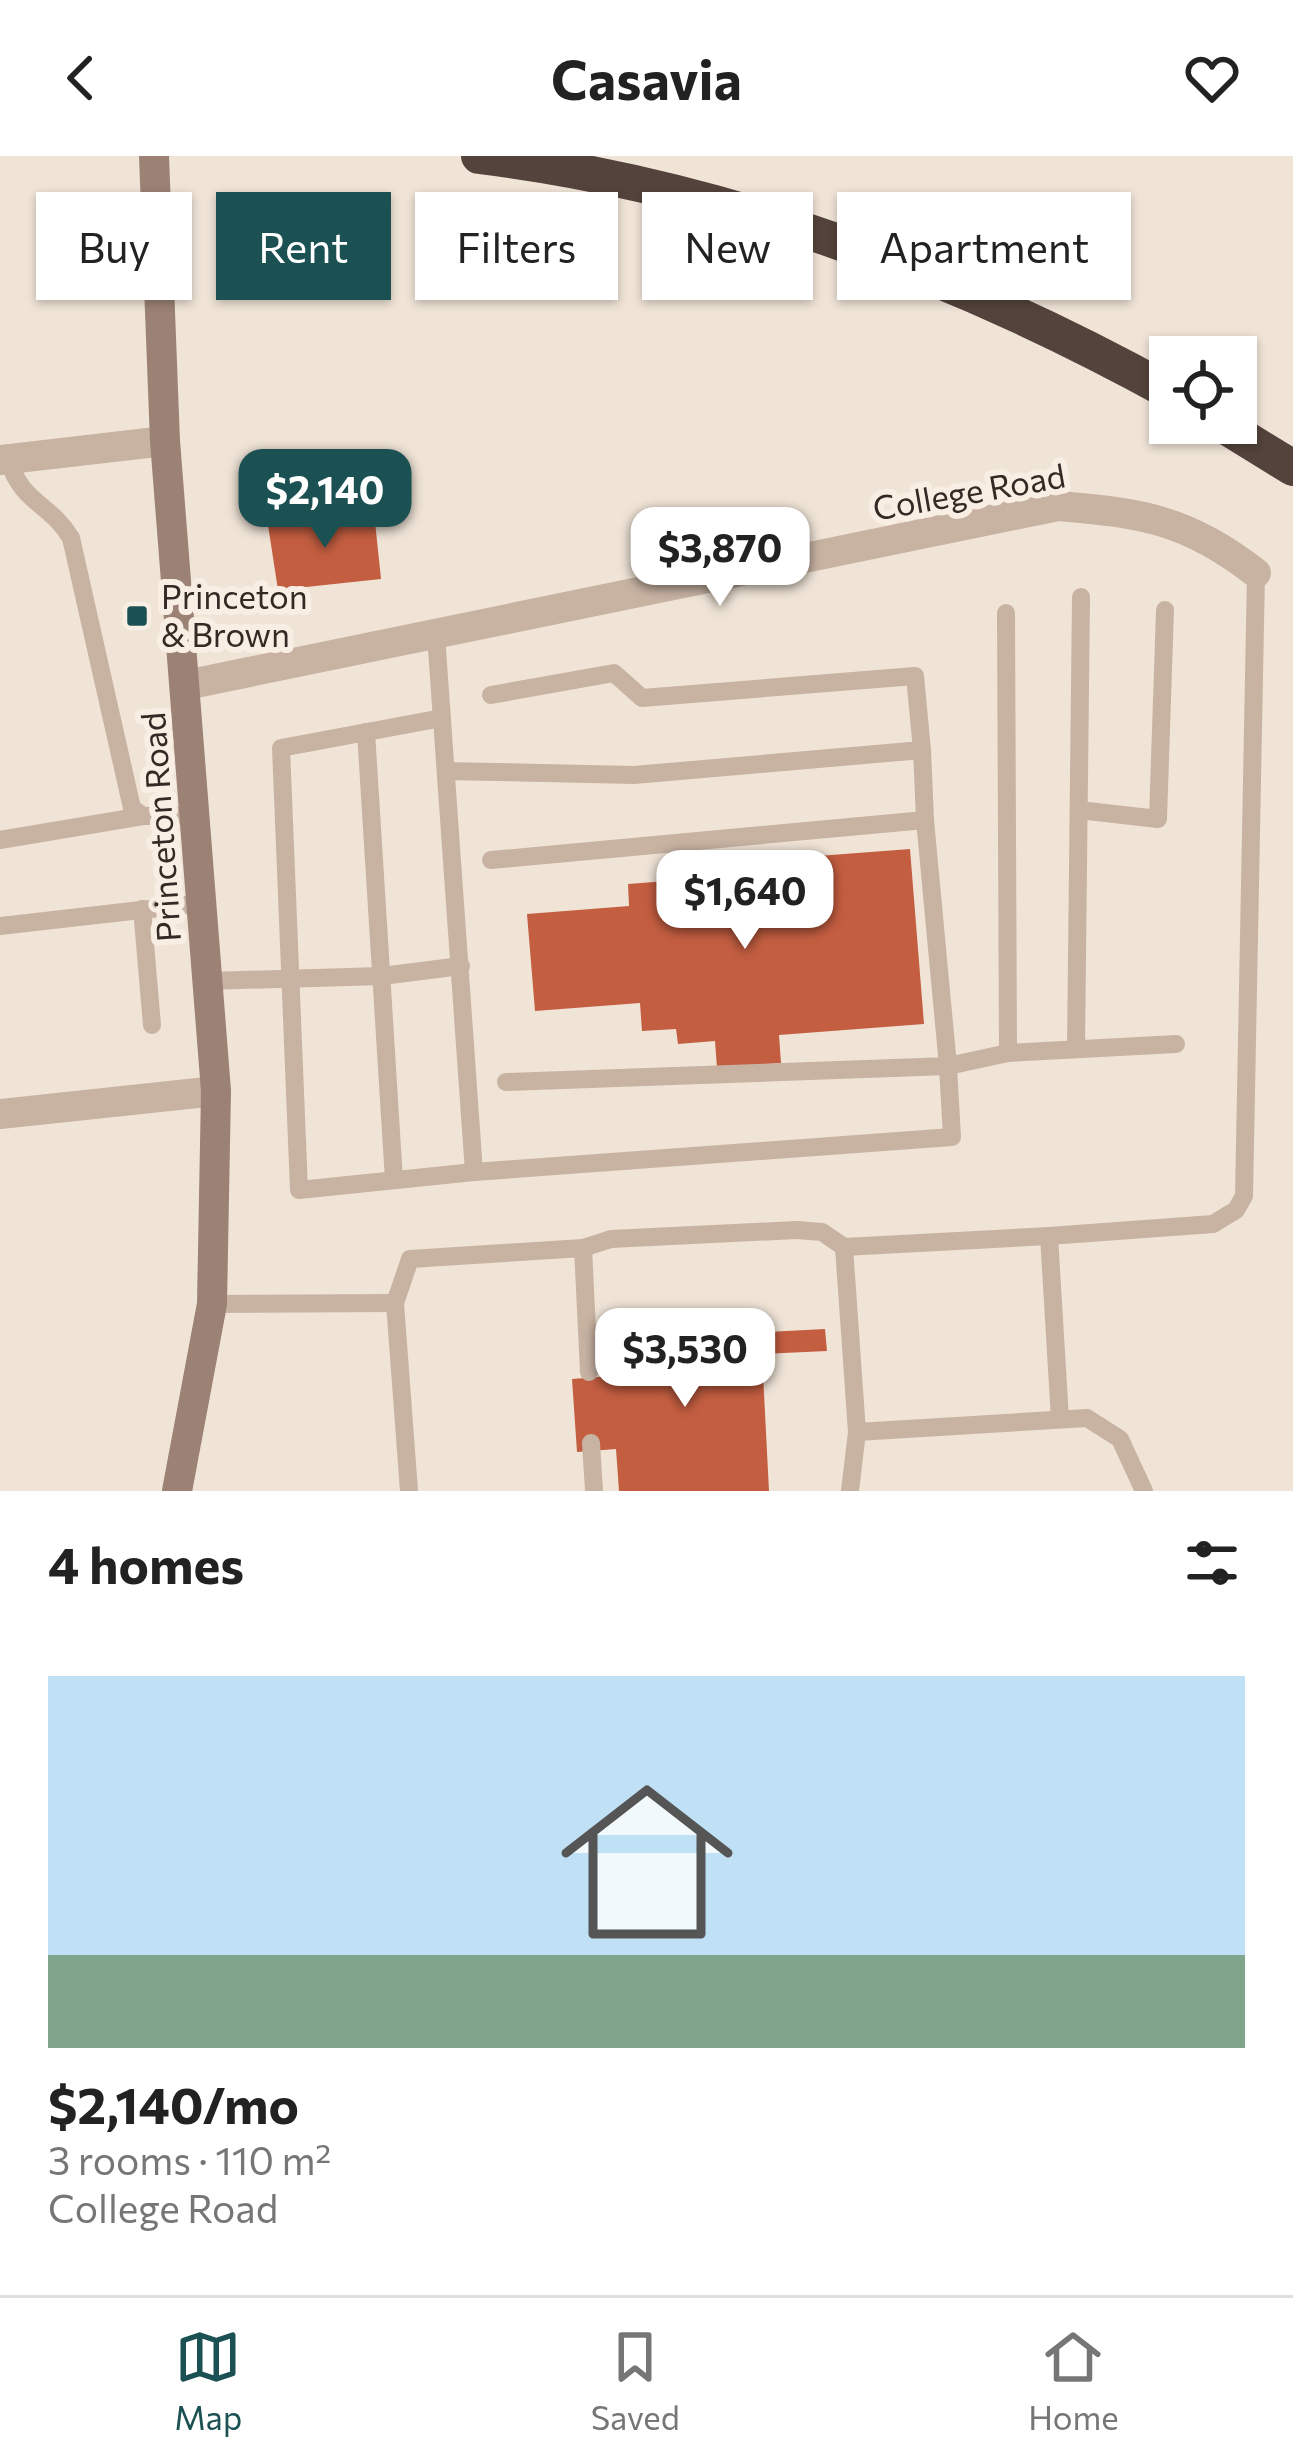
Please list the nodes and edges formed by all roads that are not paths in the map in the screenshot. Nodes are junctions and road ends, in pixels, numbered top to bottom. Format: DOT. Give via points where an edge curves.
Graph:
graph roads {
  1 [pos="154,156"];
  2 [pos="479,156"];
  3 [pos="1149,381"];
  4 [pos="165,441"];
  5 [pos="1254,444"];
  6 [pos="4,459"];
  7 [pos="1293,468"];
  8 [pos="1256,573"];
  9 [pos="1082,597"];
  10 [pos="1165,610"];
  11 [pos="1006,613"];
  12 [pos="436,635"];
  13 [pos="186,685"];
  14 [pos="491,695"];
  15 [pos="442,718"];
  16 [pos="365,732"];
  17 [pos="922,750"];
  18 [pos="446,772"];
  19 [pos="1079,810"];
  20 [pos="196,815"];
  21 [pos="143,816"];
  22 [pos="925,820"];
  23 [pos="0,840"];
  24 [pos="491,860"];
  25 [pos="202,903"];
  26 [pos="142,909"];
  27 [pos="0,926"];
  28 [pos="461,965"];
  29 [pos="382,976"];
  30 [pos="291,980"];
  31 [pos="208,982"];
  32 [pos="152,1025"];
  33 [pos="1176,1044"];
  34 [pos="1076,1049"];
  35 [pos="1008,1053"];
  36 [pos="948,1066"];
  37 [pos="506,1082"];
  38 [pos="216,1091"];
  39 [pos="0,1114"];
  40 [pos="474,1172"];
  41 [pos="394,1180"];
  42 [pos="1049,1236"];
  43 [pos="844,1246"];
  44 [pos="583,1248"];
  45 [pos="394,1303"];
  46 [pos="212,1304"];
  47 [pos="589,1372"];
  48 [pos="1060,1419"];
  49 [pos="857,1432"];
  50 [pos="591,1443"];
  51 [pos="177,1491"];
  52 [pos="409,1491"];
  53 [pos="594,1491"];
  54 [pos="850,1491"];
  55 [pos="1144,1491"];
  1 -- 4 [label="street, Princeton Road"];
  2 -- 3 [label="highway" via="787,224 1012,310"];
  4 -- 6 [label="street"];
  4 -- 13 [label="street, Princeton Road"];
  5 -- 7 [label="highway"];
  6 -- 21 [label="lane" via="17,486 71,538 126,795"];
  8 -- 12 [label="street, College Road" via="1216,542 1148,514 1058,506"];
  8 -- 42 [label="lane" via="1244,1196 1213,1224"];
  9 -- 19 [label="lane"];
  10 -- 19 [label="lane" via="1159,819"];
  11 -- 35 [label="lane"];
  12 -- 13 [label="street, College Road"];
  12 -- 15 [label="lane"];
  13 -- 20 [label="street, Princeton Road"];
  14 -- 17 [label="lane" via="614,673 642,698 915,676"];
  15 -- 16 [label="lane"];
  15 -- 18 [label="lane"];
  16 -- 29 [label="lane"];
  16 -- 30 [label="lane" via="281,748"];
  17 -- 18 [label="lane" via="634,776"];
  17 -- 22 [label="lane"];
  18 -- 28 [label="lane"];
  19 -- 34 [label="lane"];
  20 -- 21 [label="lane"];
  20 -- 25 [label="street, Princeton Road"];
  21 -- 23 [label="lane"];
  22 -- 24 [label="lane"];
  22 -- 36 [label="lane"];
  25 -- 26 [label="lane"];
  25 -- 31 [label="street, Princeton Road"];
  26 -- 27 [label="lane"];
  26 -- 32 [label="lane"];
  28 -- 29 [label="lane"];
  28 -- 40 [label="lane"];
  29 -- 30 [label="lane"];
  29 -- 41 [label="lane"];
  30 -- 31 [label="lane"];
  30 -- 41 [label="lane" via="299,1190"];
  31 -- 38 [label="street, Princeton Road"];
  33 -- 34 [label="lane"];
  34 -- 35 [label="lane"];
  35 -- 36 [label="lane"];
  36 -- 37 [label="lane"];
  36 -- 40 [label="lane" via="952,1137"];
  38 -- 39 [label="street"];
  38 -- 46 [label="street, Princeton Road"];
  40 -- 41 [label="lane"];
  42 -- 43 [label="lane"];
  42 -- 48 [label="lane"];
  43 -- 44 [label="lane" via="822,1232 797,1230 610,1239"];
  43 -- 49 [label="lane"];
  44 -- 45 [label="lane" via="410,1259"];
  44 -- 47 [label="lane"];
  45 -- 46 [label="lane"];
  45 -- 52 [label="lane"];
  46 -- 51 [label="street, Princeton Road"];
  48 -- 49 [label="lane"];
  48 -- 55 [label="lane" via="1105,1425"];
  49 -- 54 [label="lane"];
  50 -- 53 [label="lane"];
}
